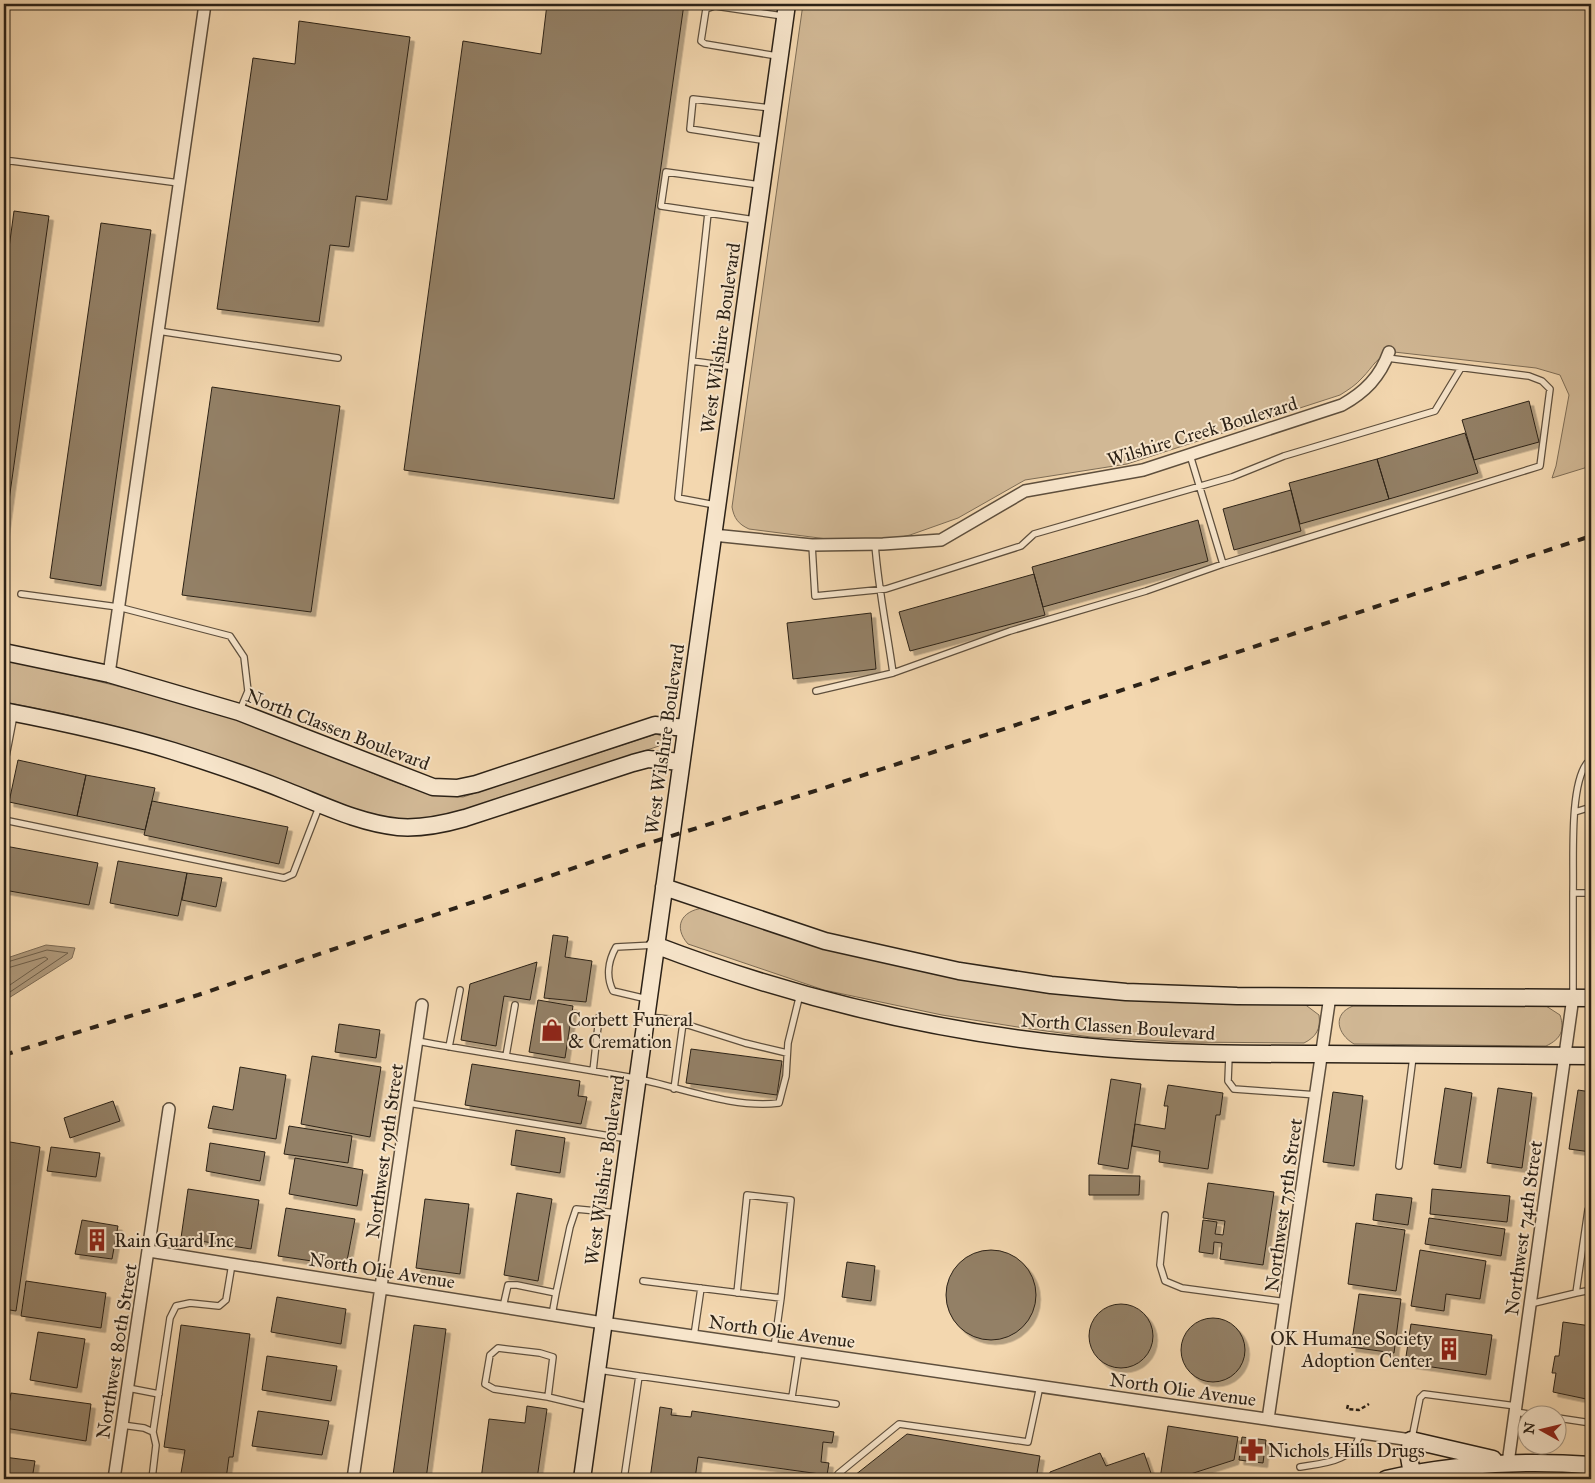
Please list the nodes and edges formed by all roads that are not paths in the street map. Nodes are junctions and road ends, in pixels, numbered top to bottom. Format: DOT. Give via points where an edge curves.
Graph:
graph roads {
  1 [pos="205,4"];
  2 [pos="706,6"];
  3 [pos="786,10"];
  4 [pos="780,56"];
  5 [pos="772,108"];
  6 [pos="768,141"];
  7 [pos="6,160"];
  8 [pos="179,183"];
  9 [pos="4,185"];
  10 [pos="762,185"];
  11 [pos="708,213"];
  12 [pos="757,220"];
  13 [pos="158,331"];
  14 [pos="1388,355"];
  15 [pos="338,358"];
  16 [pos="692,361"];
  17 [pos="736,367"];
  18 [pos="1461,368"];
  19 [pos="1190,455"];
  20 [pos="1200,486"];
  21 [pos="717,505"];
  22 [pos="713,535"];
  23 [pos="875,544"];
  24 [pos="812,545"];
  25 [pos="1223,564"];
  26 [pos="882,590"];
  27 [pos="21,594"];
  28 [pos="118,607"];
  29 [pos="4,652"];
  30 [pos="893,673"];
  31 [pos="109,674"];
  32 [pos="816,691"];
  33 [pos="9,712"];
  34 [pos="239,712"];
  35 [pos="686,728"];
  36 [pos="1591,761"];
  37 [pos="681,762"];
  38 [pos="4,767"];
  39 [pos="320,804"];
  40 [pos="1591,807"];
  41 [pos="1575,812"];
  42 [pos="4,820"];
  43 [pos="664,886"];
  44 [pos="1573,893"];
  45 [pos="1591,893"];
  46 [pos="655,944"];
  47 [pos="460,990"];
  48 [pos="800,993"];
  49 [pos="1330,996"];
  50 [pos="1573,998"];
  51 [pos="1591,998"];
  52 [pos="647,999"];
  53 [pos="515,1004"];
  54 [pos="422,1005"];
  55 [pos="645,1016"];
  56 [pos="599,1017"];
  57 [pos="683,1023"];
  58 [pos="417,1041"];
  59 [pos="449,1047"];
  60 [pos="787,1053"];
  61 [pos="1229,1054"];
  62 [pos="1322,1054"];
  63 [pos="1413,1054"];
  64 [pos="506,1056"];
  65 [pos="1564,1056"];
  66 [pos="1591,1056"];
  67 [pos="592,1071"];
  68 [pos="636,1079"];
  69 [pos="674,1089"];
  70 [pos="1317,1095"];
  71 [pos="408,1103"];
  72 [pos="169,1109"];
  73 [pos="628,1139"];
  74 [pos="1399,1166"];
  75 [pos="1591,1210"];
  76 [pos="618,1214"];
  77 [pos="1165,1215"];
  78 [pos="149,1251"];
  79 [pos="232,1264"];
  80 [pos="642,1281"];
  81 [pos="382,1287"];
  82 [pos="701,1288"];
  83 [pos="1591,1290"];
  84 [pos="556,1293"];
  85 [pos="736,1293"];
  86 [pos="1576,1293"];
  87 [pos="780,1298"];
  88 [pos="1287,1302"];
  89 [pos="1530,1304"];
  90 [pos="503,1307"];
  91 [pos="552,1315"];
  92 [pos="603,1323"];
  93 [pos="694,1336"];
  94 [pos="774,1348"];
  95 [pos="799,1352"];
  96 [pos="597,1369"];
  97 [pos="639,1376"];
  98 [pos="1040,1386"];
  99 [pos="128,1388"];
  100 [pos="159,1394"];
  101 [pos="548,1397"];
  102 [pos="792,1397"];
  103 [pos="836,1404"];
  104 [pos="592,1407"];
  105 [pos="1516,1409"];
  106 [pos="1268,1419"];
  107 [pos="1568,1420"];
  108 [pos="1591,1423"];
  109 [pos="122,1426"];
  110 [pos="153,1432"];
  111 [pos="1360,1432"];
  112 [pos="1411,1440"];
  113 [pos="1508,1462"];
  114 [pos="1591,1465"];
  115 [pos="1300,1467"];
  116 [pos="1399,1477"];
  117 [pos="114,1479"];
  118 [pos="152,1479"];
  119 [pos="353,1479"];
  120 [pos="582,1479"];
  121 [pos="624,1479"];
  122 [pos="838,1479"];
  1 -- 8 [label="street"];
  2 -- 3 [label="lane"];
  2 -- 4 [label="lane" via="701,41 705,44"];
  3 -- 4 [label="street, West Wilshire Boulevard"];
  4 -- 5 [label="street, West Wilshire Boulevard"];
  5 -- 6 [label="street, West Wilshire Boulevard"];
  5 -- 6 [label="lane" via="693,99 690,129"];
  6 -- 10 [label="street, West Wilshire Boulevard"];
  7 -- 8 [label="lane"];
  7 -- 9 [label="lane"];
  8 -- 13 [label="street"];
  10 -- 11 [label="lane" via="666,172 661,206"];
  10 -- 12 [label="street, West Wilshire Boulevard"];
  11 -- 12 [label="lane"];
  11 -- 16 [label="lane"];
  12 -- 17 [label="street, West Wilshire Boulevard"];
  13 -- 15 [label="lane"];
  13 -- 28 [label="street"];
  14 -- 18 [label="lane"];
  14 -- 19 [label="street, Wilshire Creek Boulevard" via="1374,381 1360,395 1342,405"];
  16 -- 17 [label="lane"];
  16 -- 21 [label="lane" via="678,498"];
  17 -- 21 [label="street, West Wilshire Boulevard"];
  18 -- 20 [label="lane" via="1435,411 1284,456"];
  18 -- 25 [label="lane" via="1528,376 1550,390 1540,466"];
  19 -- 20 [label="lane"];
  19 -- 23 [label="street, Wilshire Creek Boulevard" via="1128,473 1025,491 941,540"];
  20 -- 25 [label="lane"];
  20 -- 26 [label="lane" via="1034,534 1021,546"];
  21 -- 22 [label="street, West Wilshire Boulevard"];
  22 -- 24 [label="street, Wilshire Creek Boulevard"];
  22 -- 35 [label="street, West Wilshire Boulevard"];
  23 -- 24 [label="street, Wilshire Creek Boulevard"];
  23 -- 26 [label="lane"];
  24 -- 26 [label="lane" via="815,596"];
  25 -- 30 [label="lane" via="1146,591 1010,631"];
  26 -- 30 [label="lane"];
  27 -- 28 [label="lane"];
  28 -- 31 [label="street"];
  28 -- 34 [label="lane" via="230,636 244,656 248,691"];
  29 -- 31 [label="street, North Classen Boulevard"];
  30 -- 32 [label="lane"];
  31 -- 34 [label="street, North Classen Boulevard"];
  33 -- 38 [label="lane"];
  33 -- 39 [label="street" via="174,751"];
  34 -- 35 [label="street, North Classen Boulevard" via="421,784 446,789 476,784 655,725"];
  35 -- 37 [label="street, West Wilshire Boulevard"];
  36 -- 41 [label="lane" via="1580,774"];
  37 -- 39 [label="street" via="648,758 466,818 419,827 377,824"];
  37 -- 43 [label="street, West Wilshire Boulevard"];
  39 -- 42 [label="lane" via="293,874 284,878"];
  40 -- 41 [label="lane"];
  41 -- 44 [label="lane"];
  43 -- 46 [label="street, West Wilshire Boulevard"];
  43 -- 49 [label="street, North Classen Boulevard" via="826,941 967,972 1126,992"];
  44 -- 45 [label="lane"];
  44 -- 50 [label="lane"];
  46 -- 48 [label="street, North Classen Boulevard"];
  46 -- 52 [label="street, West Wilshire Boulevard"];
  46 -- 52 [label="lane" via="616,947 610,959 609,983 613,991"];
  47 -- 59 [label="lane"];
  48 -- 60 [label="lane"];
  48 -- 61 [label="street, North Classen Boulevard" via="888,1015 1014,1039 1156,1052"];
  49 -- 50 [label="street, North Classen Boulevard"];
  49 -- 62 [label="street, Northwest 75th Street"];
  50 -- 51 [label="street, North Classen Boulevard"];
  50 -- 65 [label="street, Northwest 74th Street"];
  52 -- 55 [label="street, West Wilshire Boulevard"];
  53 -- 64 [label="lane"];
  54 -- 58 [label="street, Northwest 79th Street"];
  55 -- 57 [label="lane"];
  55 -- 68 [label="street, West Wilshire Boulevard"];
  56 -- 67 [label="lane"];
  57 -- 60 [label="lane"];
  57 -- 69 [label="lane"];
  58 -- 59 [label="lane"];
  58 -- 71 [label="street, Northwest 79th Street"];
  59 -- 64 [label="lane"];
  60 -- 69 [label="lane" via="786,1076 779,1103 762,1106"];
  61 -- 62 [label="street, North Classen Boulevard"];
  61 -- 70 [label="lane" via="1228,1081 1234,1089"];
  62 -- 63 [label="street, North Classen Boulevard"];
  62 -- 70 [label="street, Northwest 75th Street"];
  63 -- 65 [label="street, North Classen Boulevard"];
  63 -- 74 [label="lane"];
  64 -- 67 [label="lane"];
  65 -- 66 [label="street, North Classen Boulevard"];
  65 -- 89 [label="street, Northwest 74th Street"];
  67 -- 68 [label="lane"];
  68 -- 69 [label="lane"];
  68 -- 73 [label="street, West Wilshire Boulevard"];
  70 -- 88 [label="street, Northwest 75th Street"];
  71 -- 73 [label="lane"];
  71 -- 81 [label="street, Northwest 79th Street"];
  72 -- 78 [label="street, Northwest 80th Street"];
  73 -- 76 [label="street, West Wilshire Boulevard"];
  75 -- 86 [label="lane" via="1588,1210"];
  76 -- 84 [label="lane" via="576,1209"];
  76 -- 92 [label="street, West Wilshire Boulevard"];
  77 -- 88 [label="lane" via="1160,1265 1165,1281 1182,1288"];
  78 -- 79 [label="street, North Olie Avenue"];
  78 -- 99 [label="street, Northwest 80th Street"];
  79 -- 81 [label="street, North Olie Avenue"];
  79 -- 100 [label="lane" via="226,1300 218,1306 190,1303 176,1306 170,1318"];
  80 -- 82 [label="lane"];
  81 -- 90 [label="street, North Olie Avenue"];
  81 -- 119 [label="street, Northwest 79th Street"];
  82 -- 85 [label="lane"];
  82 -- 93 [label="lane"];
  83 -- 86 [label="lane"];
  84 -- 90 [label="lane" via="508,1285"];
  84 -- 91 [label="lane"];
  85 -- 87 [label="lane"];
  85 -- 87 [label="lane" via="747,1196 791,1200"];
  86 -- 89 [label="lane"];
  87 -- 94 [label="lane"];
  88 -- 106 [label="street, Northwest 75th Street"];
  89 -- 105 [label="street, Northwest 74th Street"];
  90 -- 91 [label="street, North Olie Avenue"];
  91 -- 92 [label="street, North Olie Avenue"];
  92 -- 93 [label="street, North Olie Avenue"];
  92 -- 96 [label="street, West Wilshire Boulevard"];
  93 -- 94 [label="street, North Olie Avenue"];
  94 -- 95 [label="street, North Olie Avenue"];
  95 -- 98 [label="street, North Olie Avenue"];
  95 -- 102 [label="lane"];
  96 -- 97 [label="lane"];
  96 -- 104 [label="street, West Wilshire Boulevard"];
  97 -- 102 [label="lane"];
  97 -- 121 [label="lane"];
  98 -- 106 [label="street, North Olie Avenue"];
  98 -- 122 [label="lane" via="1028,1442 899,1424 838,1474"];
  99 -- 100 [label="lane"];
  99 -- 109 [label="street, Northwest 80th Street"];
  100 -- 110 [label="lane"];
  101 -- 101 [label="lane" via="553,1357 498,1348 490,1355 485,1384 494,1389"];
  101 -- 104 [label="lane"];
  102 -- 103 [label="lane"];
  104 -- 120 [label="street, West Wilshire Boulevard"];
  105 -- 112 [label="lane" via="1424,1394 1420,1398"];
  105 -- 113 [label="street, Northwest 74th Street"];
  106 -- 111 [label="street, North Olie Avenue"];
  107 -- 108 [label="lane"];
  109 -- 110 [label="lane"];
  109 -- 117 [label="street, Northwest 80th Street"];
  110 -- 118 [label="lane" via="156,1444"];
  111 -- 112 [label="street, North Olie Avenue"];
  111 -- 115 [label="lane" via="1355,1448 1349,1453"];
  112 -- 113 [label="street"];
  112 -- 116 [label="street" via="1409,1457"];
  113 -- 114 [label="street"];
  113 -- 116 [label="street"];
}
